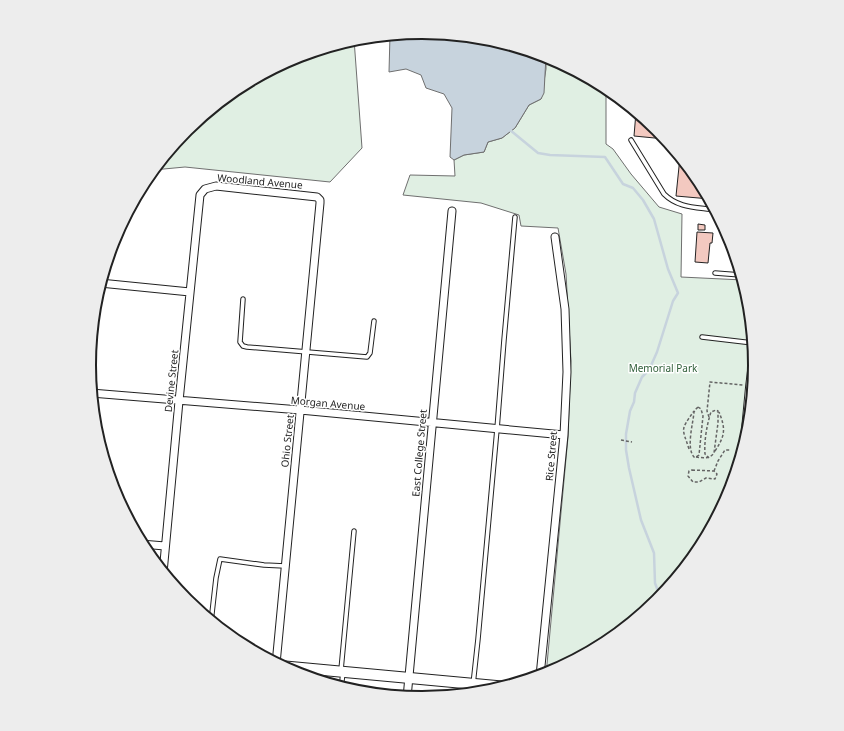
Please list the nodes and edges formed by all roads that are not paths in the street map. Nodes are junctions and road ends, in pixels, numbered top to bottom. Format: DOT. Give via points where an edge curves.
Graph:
graph roads {
  1 [pos="631,140"];
  2 [pos="202,191"];
  3 [pos="318,198"];
  4 [pos="709,209"];
  5 [pos="452,211"];
  6 [pos="515,217"];
  7 [pos="555,237"];
  8 [pos="715,273"];
  9 [pos="735,275"];
  10 [pos="106,284"];
  11 [pos="190,292"];
  12 [pos="243,299"];
  13 [pos="374,321"];
  14 [pos="702,337"];
  15 [pos="748,343"];
  16 [pos="306,352"];
  17 [pos="748,385"];
  18 [pos="97,393"];
  19 [pos="179,400"];
  20 [pos="300,410"];
  21 [pos="746,410"];
  22 [pos="432,423"];
  23 [pos="497,429"];
  24 [pos="564,435"];
  25 [pos="354,530"];
  26 [pos="149,545"];
  27 [pos="165,546"];
  28 [pos="164,565"];
  29 [pos="285,566"];
  30 [pos="212,615"];
  31 [pos="277,657"];
  32 [pos="298,667"];
  33 [pos="541,670"];
  34 [pos="342,671"];
  35 [pos="409,677"];
  36 [pos="341,682"];
  37 [pos="473,683"];
  38 [pos="492,685"];
  39 [pos="473,688"];
  40 [pos="408,691"];
  1 -- 4 [label="lane" via="669,199 679,204"];
  2 -- 3 [label="street, Woodland Avenue" via="211,187 228,187"];
  2 -- 11 [label="street, Devine Street" via="198,205"];
  3 -- 16 [label="street, Ohio Street" via="320,203"];
  5 -- 22 [label="street, East College Street"];
  6 -- 23 [label="lane"];
  7 -- 24 [label="street, Rice Street" via="567,335"];
  8 -- 9 [label="lane"];
  10 -- 11 [label="street"];
  11 -- 19 [label="street, Devine Street"];
  12 -- 16 [label="lane" via="240,342 242,346"];
  13 -- 16 [label="lane" via="370,353 366,357"];
  14 -- 15 [label="lane"];
  16 -- 20 [label="street, Ohio Street"];
  17 -- 21 [label="lane"];
  18 -- 19 [label="street, Morgan Avenue"];
  19 -- 20 [label="street, Morgan Avenue"];
  19 -- 27 [label="street, Devine Street"];
  20 -- 22 [label="street, Morgan Avenue"];
  20 -- 29 [label="street, Ohio Street"];
  22 -- 23 [label="street, Morgan Avenue"];
  22 -- 35 [label="street, East College Street"];
  23 -- 24 [label="street, Morgan Avenue"];
  23 -- 37 [label="lane"];
  24 -- 33 [label="street, Rice Street"];
  25 -- 34 [label="lane"];
  26 -- 27 [label="street"];
  27 -- 28 [label="street, Devine Street"];
  29 -- 30 [label="lane" via="220,559"];
  29 -- 31 [label="street, Ohio Street"];
  32 -- 34 [label="street"];
  34 -- 35 [label="street"];
  34 -- 36 [label="lane"];
  35 -- 37 [label="street"];
  35 -- 40 [label="street, East College Street"];
  37 -- 38 [label="street"];
  37 -- 39 [label="lane"];
}
